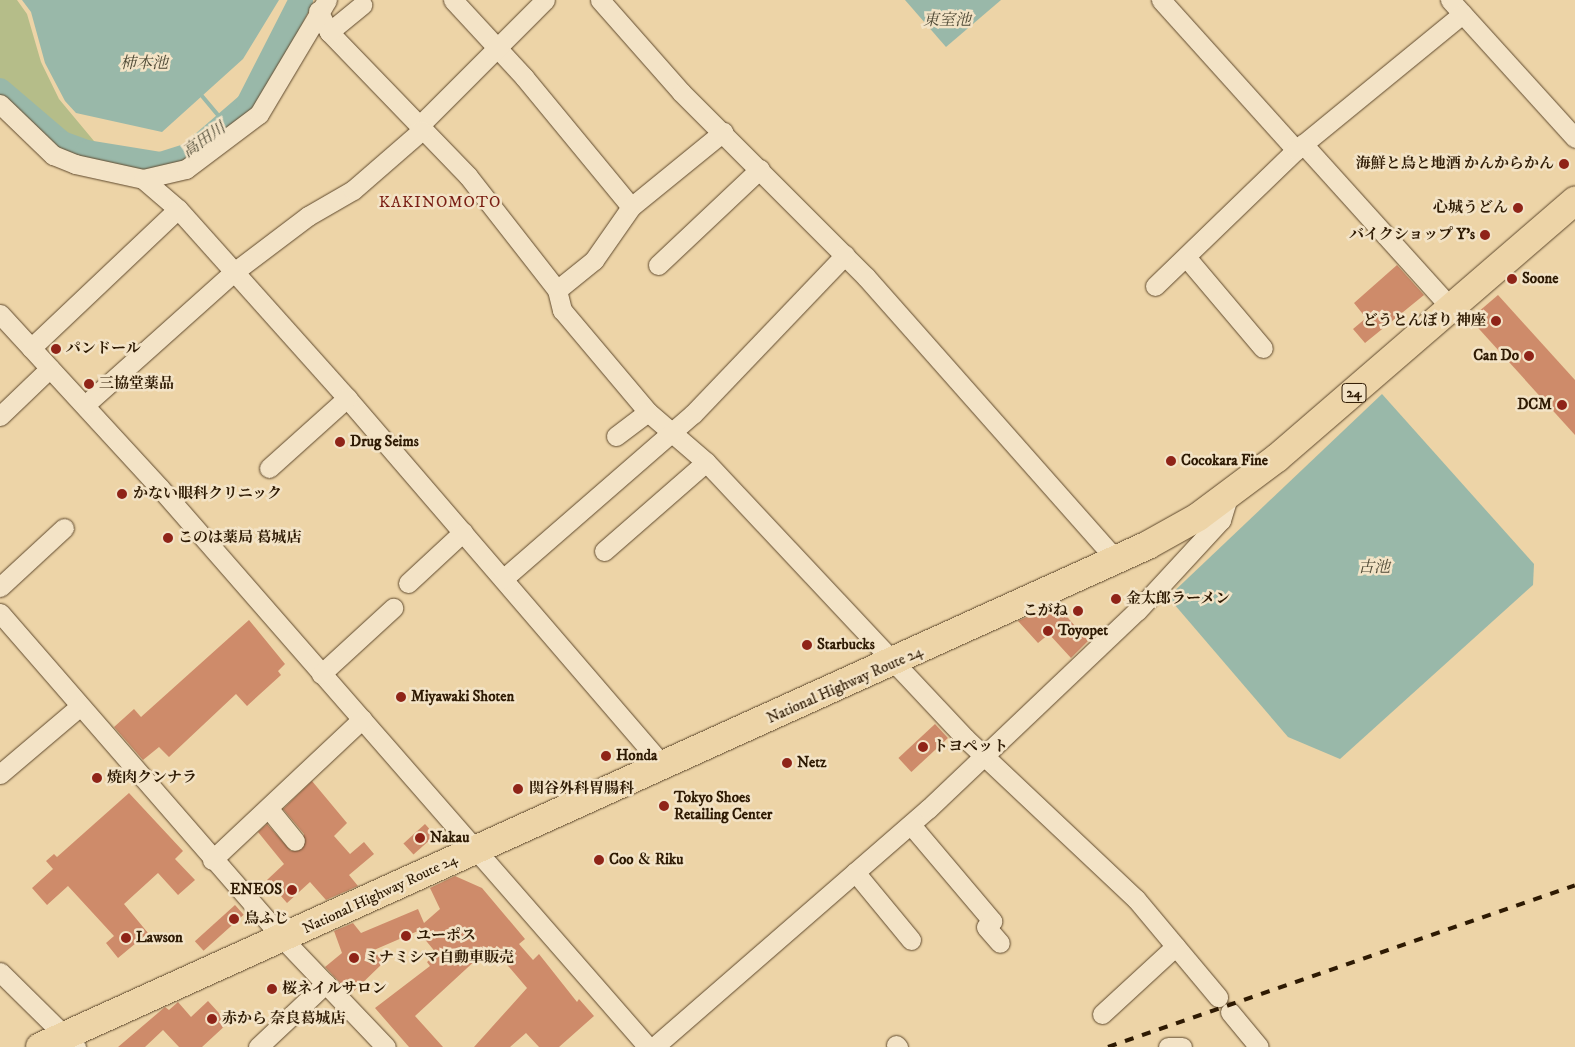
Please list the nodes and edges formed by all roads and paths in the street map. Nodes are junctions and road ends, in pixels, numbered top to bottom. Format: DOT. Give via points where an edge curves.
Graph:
graph roads {
  1 [pos="453,0"];
  2 [pos="545,0"];
  3 [pos="600,0"];
  4 [pos="1162,0"];
  5 [pos="322,5"];
  6 [pos="362,5"];
  7 [pos="1456,7"];
  8 [pos="329,32"];
  9 [pos="496,48"];
  10 [pos="0,104"];
  11 [pos="420,128"];
  12 [pos="723,132"];
  13 [pos="1575,138"];
  14 [pos="1300,147"];
  15 [pos="760,169"];
  16 [pos="144,179"];
  17 [pos="1575,202"];
  18 [pos="631,207"];
  19 [pos="178,209"];
  20 [pos="845,255"];
  21 [pos="1186,257"];
  22 [pos="658,265"];
  23 [pos="234,272"];
  24 [pos="1155,286"];
  25 [pos="556,290"];
  26 [pos="1451,308"];
  27 [pos="0,314"];
  28 [pos="32,348"];
  29 [pos="1263,348"];
  30 [pos="50,368"];
  31 [pos="347,398"];
  32 [pos="85,405"];
  33 [pos="648,412"];
  34 [pos="0,416"];
  35 [pos="670,433"];
  36 [pos="616,436"];
  37 [pos="706,462"];
  38 [pos="269,468"];
  39 [pos="1229,494"];
  40 [pos="64,528"];
  41 [pos="463,532"];
  42 [pos="604,551"];
  43 [pos="1117,561"];
  44 [pos="503,579"];
  45 [pos="408,583"];
  46 [pos="0,587"];
  47 [pos="393,608"];
  48 [pos="0,614"];
  49 [pos="896,663"];
  50 [pos="321,674"];
  51 [pos="79,707"];
  52 [pos="362,719"];
  53 [pos="986,755"];
  54 [pos="663,766"];
  55 [pos="0,774"];
  56 [pos="269,809"];
  57 [pos="911,825"];
  58 [pos="295,841"];
  59 [pos="477,850"];
  60 [pos="212,860"];
  61 [pos="855,872"];
  62 [pos="283,939"];
  63 [pos="912,940"];
  64 [pos="1000,943"];
  65 [pos="1176,946"];
  66 [pos="0,972"];
  67 [pos="326,983"];
  68 [pos="1218,997"];
  69 [pos="1230,1012"];
  70 [pos="1102,1014"];
  71 [pos="72,1041"];
  72 [pos="40,1047"];
  73 [pos="258,1047"];
  74 [pos="385,1047"];
  75 [pos="648,1047"];
  76 [pos="654,1047"];
  77 [pos="1168,1047"];
  78 [pos="1182,1047"];
  79 [pos="1259,1047"];
  1 -- 9 [label="street"];
  2 -- 9 [label="street"];
  3 -- 12 [label="street"];
  4 -- 14 [label="street"];
  5 -- 8 [label="street"];
  5 -- 16 [label="street" via="259,114 186,169"];
  6 -- 8 [label="street"];
  7 -- 13 [label="street"];
  7 -- 14 [label="street"];
  8 -- 11 [label="street"];
  9 -- 11 [label="street"];
  9 -- 18 [label="street"];
  10 -- 16 [label="street" via="53,154"];
  11 -- 23 [label="street" via="353,190 308,216"];
  11 -- 25 [label="street" via="468,176"];
  12 -- 15 [label="street"];
  12 -- 18 [label="street"];
  14 -- 21 [label="street"];
  14 -- 26 [label="street"];
  15 -- 20 [label="street"];
  15 -- 22 [label="street"];
  16 -- 19 [label="street"];
  17 -- 26 [label="highway, National Highway Route 24 / 24"];
  18 -- 25 [label="street" via="594,260"];
  19 -- 23 [label="street"];
  19 -- 28 [label="street"];
  20 -- 35 [label="street" via="744,366"];
  20 -- 43 [label="street"];
  21 -- 24 [label="street"];
  21 -- 29 [label="street"];
  23 -- 31 [label="street"];
  23 -- 32 [label="street"];
  25 -- 33 [label="street" via="562,310"];
  26 -- 39 [label="highway, National Highway Route 24 / 24" via="1314,428"];
  27 -- 28 [label="street"];
  28 -- 30 [label="street"];
  30 -- 32 [label="street"];
  30 -- 34 [label="street"];
  31 -- 38 [label="street"];
  31 -- 41 [label="street"];
  32 -- 50 [label="street"];
  33 -- 35 [label="street"];
  33 -- 36 [label="street"];
  35 -- 37 [label="street"];
  35 -- 44 [label="street"];
  37 -- 42 [label="street"];
  37 -- 49 [label="street"];
  39 -- 43 [label="highway, National Highway Route 24 / 24"];
  39 -- 53 [label="street" via="1221,520 1149,598"];
  40 -- 46 [label="street"];
  41 -- 44 [label="street"];
  41 -- 45 [label="street"];
  43 -- 49 [label="highway, National Highway Route 24 / 24"];
  44 -- 54 [label="street"];
  47 -- 50 [label="street"];
  48 -- 51 [label="street"];
  49 -- 53 [label="street"];
  49 -- 54 [label="highway, National Highway Route 24 / 24"];
  50 -- 52 [label="street"];
  51 -- 55 [label="street"];
  51 -- 60 [label="street"];
  52 -- 56 [label="street"];
  52 -- 59 [label="street"];
  53 -- 57 [label="street"];
  53 -- 65 [label="street" via="1136,899"];
  54 -- 59 [label="highway, National Highway Route 24 / 24"];
  56 -- 58 [label="street"];
  56 -- 60 [label="street"];
  57 -- 61 [label="street"];
  57 -- 64 [label="street" via="992,921 986,927"];
  59 -- 62 [label="highway, National Highway Route 24 / 24"];
  59 -- 75 [label="street"];
  60 -- 62 [label="street"];
  61 -- 63 [label="street"];
  61 -- 76 [label="street"];
  62 -- 67 [label="street"];
  62 -- 71 [label="highway, National Highway Route 24 / 24"];
  65 -- 68 [label="street"];
  65 -- 70 [label="street"];
  66 -- 71 [label="street"];
  67 -- 73 [label="street"];
  67 -- 74 [label="street"];
  69 -- 79 [label="street"];
  71 -- 72 [label="highway, National Highway Route 24 / 24"];
  77 -- 78 [label="street"];
}
